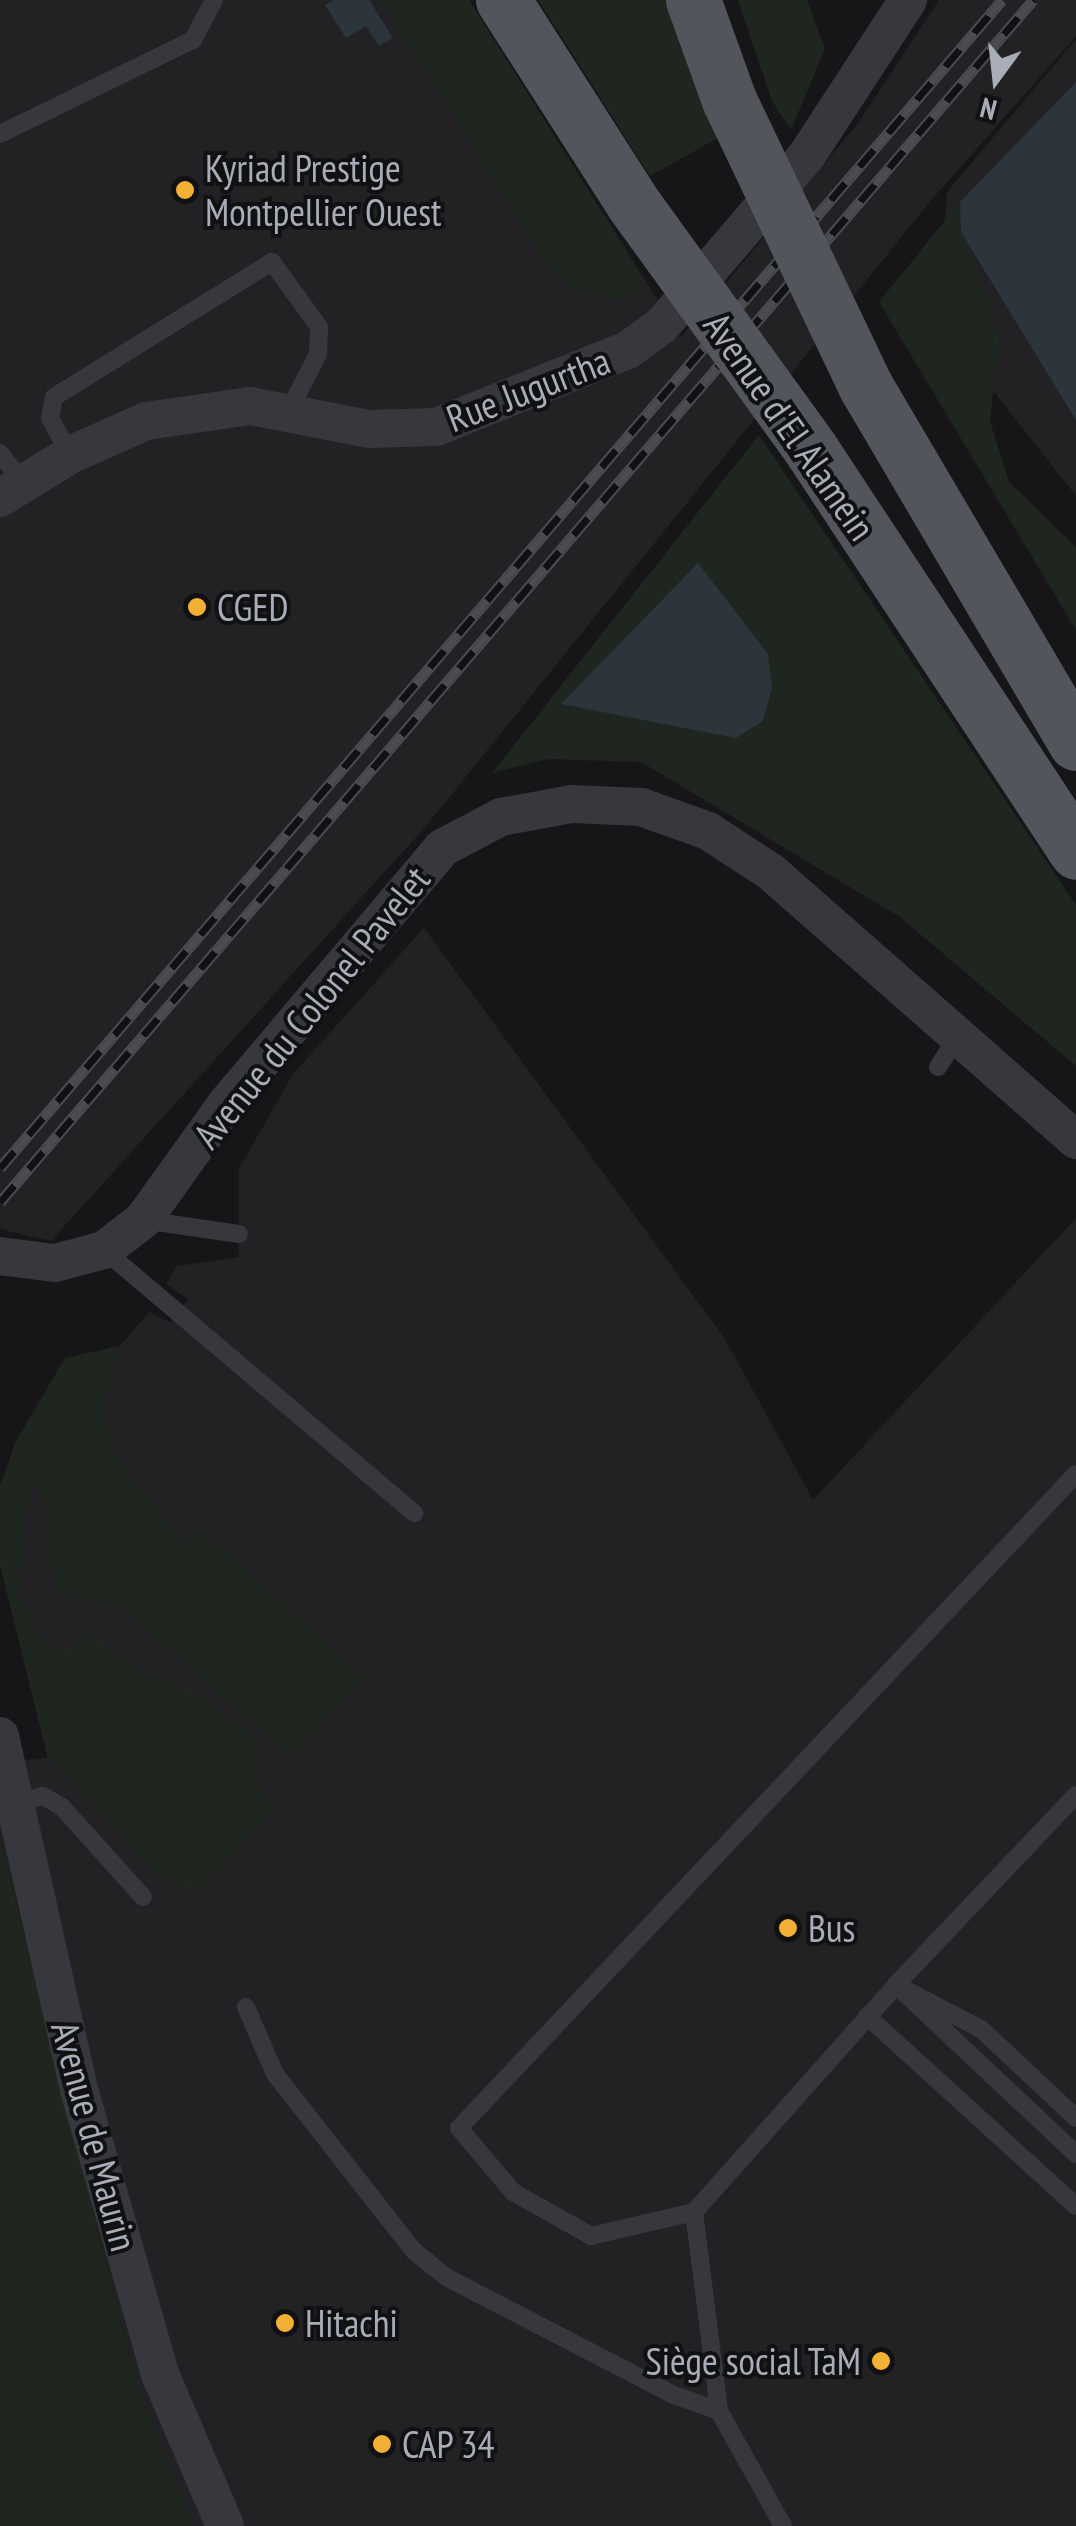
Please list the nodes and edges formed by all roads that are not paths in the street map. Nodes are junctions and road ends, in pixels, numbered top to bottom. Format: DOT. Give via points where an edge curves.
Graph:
graph roads {
  1 [pos="214,0"];
  2 [pos="503,0"];
  3 [pos="693,0"];
  4 [pos="908,0"];
  5 [pos="0,134"];
  6 [pos="288,412"];
  7 [pos="0,453"];
  8 [pos="70,455"];
  9 [pos="12,490"];
  10 [pos="1076,743"];
  11 [pos="1076,852"];
  12 [pos="1076,1140"];
  13 [pos="143,1220"];
  14 [pos="238,1234"];
  15 [pos="104,1250"];
  16 [pos="0,1257"];
  17 [pos="1076,1474"];
  18 [pos="414,1513"];
  19 [pos="0,1736"];
  20 [pos="1076,1796"];
  21 [pos="16,1804"];
  22 [pos="144,1897"];
  23 [pos="896,1985"];
  24 [pos="246,2007"];
  25 [pos="867,2016"];
  26 [pos="1076,2118"];
  27 [pos="1076,2154"];
  28 [pos="1076,2206"];
  29 [pos="694,2212"];
  30 [pos="719,2411"];
  31 [pos="225,2526"];
  32 [pos="783,2526"];
  1 -- 5 [label="lane" via="193,40"];
  2 -- 11 [label="main road, Avenue d'El Alamein, bridge" via="632,202 812,450"];
  3 -- 10 [label="main road, Avenue d'El Alamein, bridge" via="729,100 866,387"];
  4 -- 6 [label="street, Rue Jugurtha" via="807,155 662,325 628,350 436,427 370,429"];
  6 -- 8 [label="street, Rue Jugurtha" via="250,406 191,412 146,421"];
  6 -- 8 [label="lane" via="318,354 319,327 272,262 54,396 50,418"];
  7 -- 9 [label="lane"];
  8 -- 9 [label="street, Rue Jugurtha"];
  12 -- 13 [label="street, Avenue du Colonel Pavelet" via="948,1052 771,872 708,831 640,807 572,804 501,817 442,848 226,1104"];
  13 -- 14 [label="lane"];
  13 -- 15 [label="street, Avenue du Colonel Pavelet"];
  15 -- 16 [label="street, Avenue du Colonel Pavelet" via="54,1263"];
  15 -- 18 [label="lane"];
  17 -- 29 [label="lane" via="459,2128 513,2192 590,2236"];
  19 -- 21 [label="street, Avenue de Maurin"];
  20 -- 23 [label="lane"];
  21 -- 22 [label="lane" via="42,1796 62,1807"];
  21 -- 31 [label="street, Avenue de Maurin" via="80,2092 154,2355"];
  23 -- 25 [label="lane"];
  23 -- 26 [label="lane" via="982,2029"];
  23 -- 27 [label="lane"];
  24 -- 30 [label="lane" via="275,2074 414,2251 446,2277"];
  25 -- 28 [label="lane"];
  25 -- 29 [label="lane"];
  29 -- 30 [label="lane"];
  30 -- 32 [label="lane"];
}
